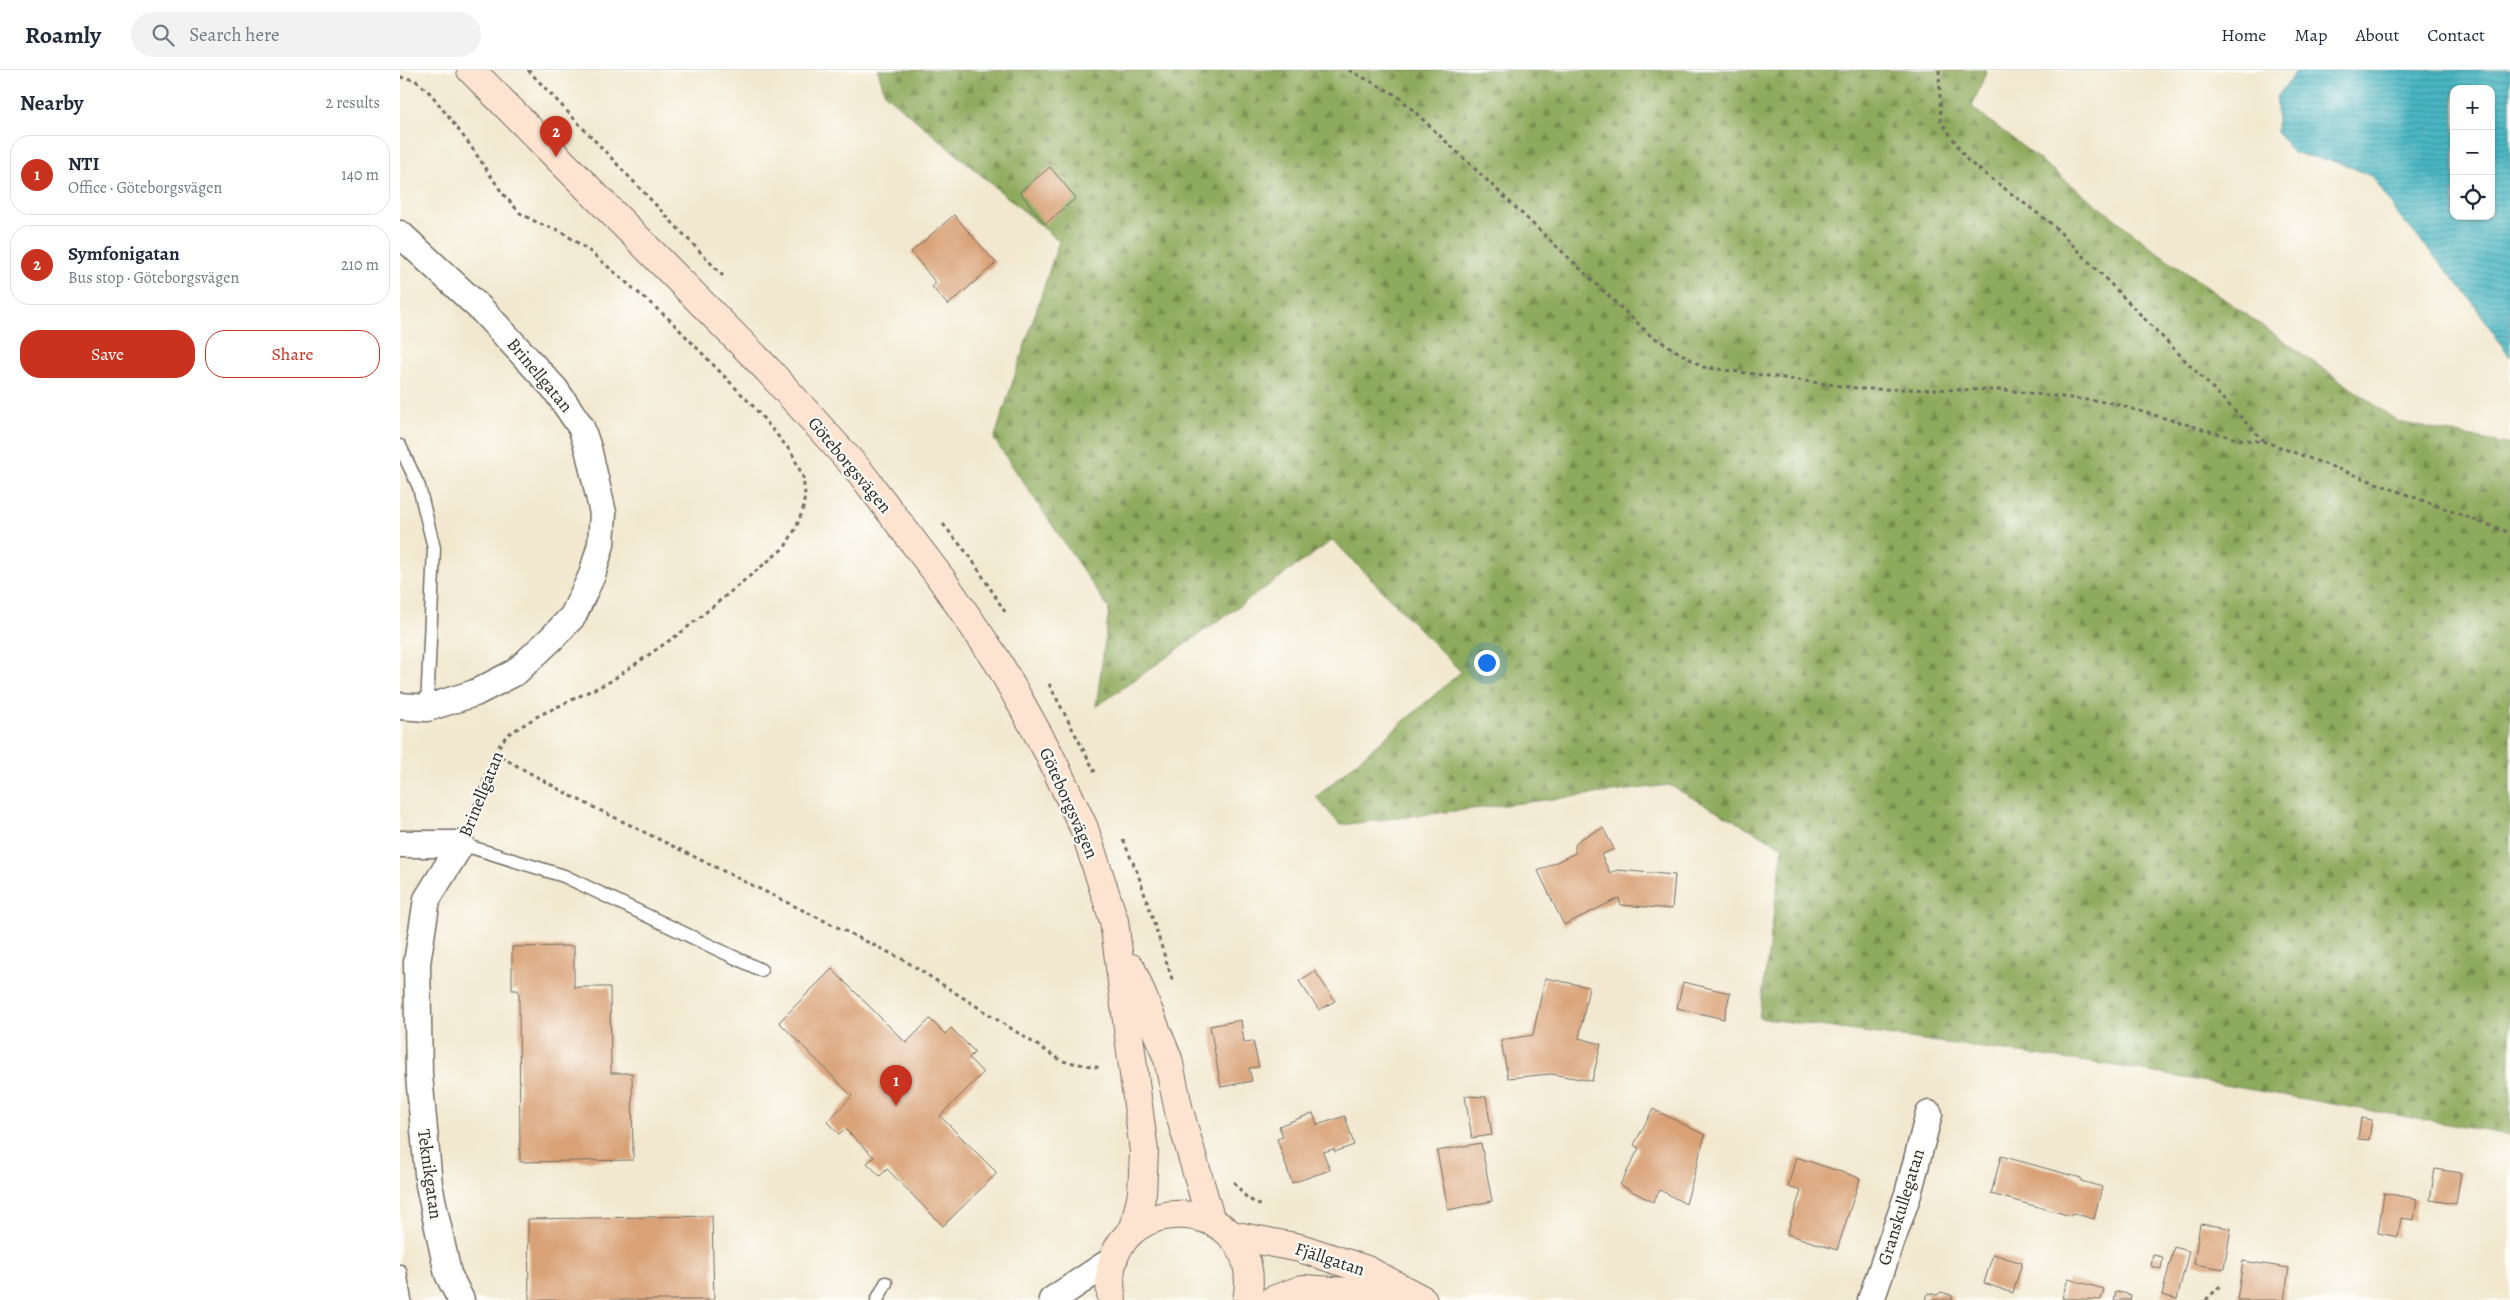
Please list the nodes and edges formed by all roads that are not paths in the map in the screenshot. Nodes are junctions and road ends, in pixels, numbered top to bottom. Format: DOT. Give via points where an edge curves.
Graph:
graph roads {
  1 [pos="471,70"];
  2 [pos="400,234"];
  3 [pos="400,446"];
  4 [pos="400,706"];
  5 [pos="427,708"];
  6 [pos="400,844"];
  7 [pos="461,844"];
  8 [pos="1118,936"];
  9 [pos="761,970"];
  10 [pos="1929,1114"];
  11 [pos="1221,1228"];
  12 [pos="1134,1230"];
  13 [pos="1114,1259"];
  14 [pos="400,1271"];
  15 [pos="886,1283"];
  16 [pos="405,1300"];
  17 [pos="461,1300"];
  18 [pos="877,1300"];
  19 [pos="1052,1300"];
  20 [pos="1112,1300"];
  21 [pos="1247,1300"];
  22 [pos="1273,1300"];
  23 [pos="1400,1300"];
  24 [pos="1423,1300"];
  25 [pos="1871,1300"];
  1 -- 8 [label="street, Göteborgsvägen" via="768,370 860,472 940,577 998,662 1048,752 1084,828"];
  2 -- 5 [label="street, Brinellgatan" via="483,311 556,389 581,427 603,513 601,544 592,575 573,616 516,672 475,693"];
  3 -- 5 [label="lane" via="418,486 434,548"];
  4 -- 5 [label="street, Brinellgatan"];
  6 -- 7 [label="street"];
  7 -- 9 [label="lane" via="564,876"];
  7 -- 17 [label="street, Teknikgatan" via="427,899 417,962 419,1075 428,1185 448,1274"];
  8 -- 11 [label="street, Göteborgsvägen" via="1168,1059 1179,1111"];
  8 -- 12 [label="street, Göteborgsvägen" via="1144,1151 1142,1193"];
  10 -- 25 [label="street, Granskullegatan" via="1908,1194"];
  11 -- 12 [label="street, Fjällgatan" via="1189,1214 1166,1214"];
  11 -- 21 [label="street, Göteborgsvägen" via="1244,1255 1248,1266"];
  11 -- 24 [label="street, Fjällgatan" via="1300,1248 1367,1270"];
  12 -- 13 [label="street"];
  13 -- 19 [label="street"];
  13 -- 20 [label="street" via="1110,1281"];
  14 -- 16 [label="lane"];
  15 -- 18 [label="lane"];
  22 -- 23 [label="street, Fjällgatan" via="1303,1289"];
}
